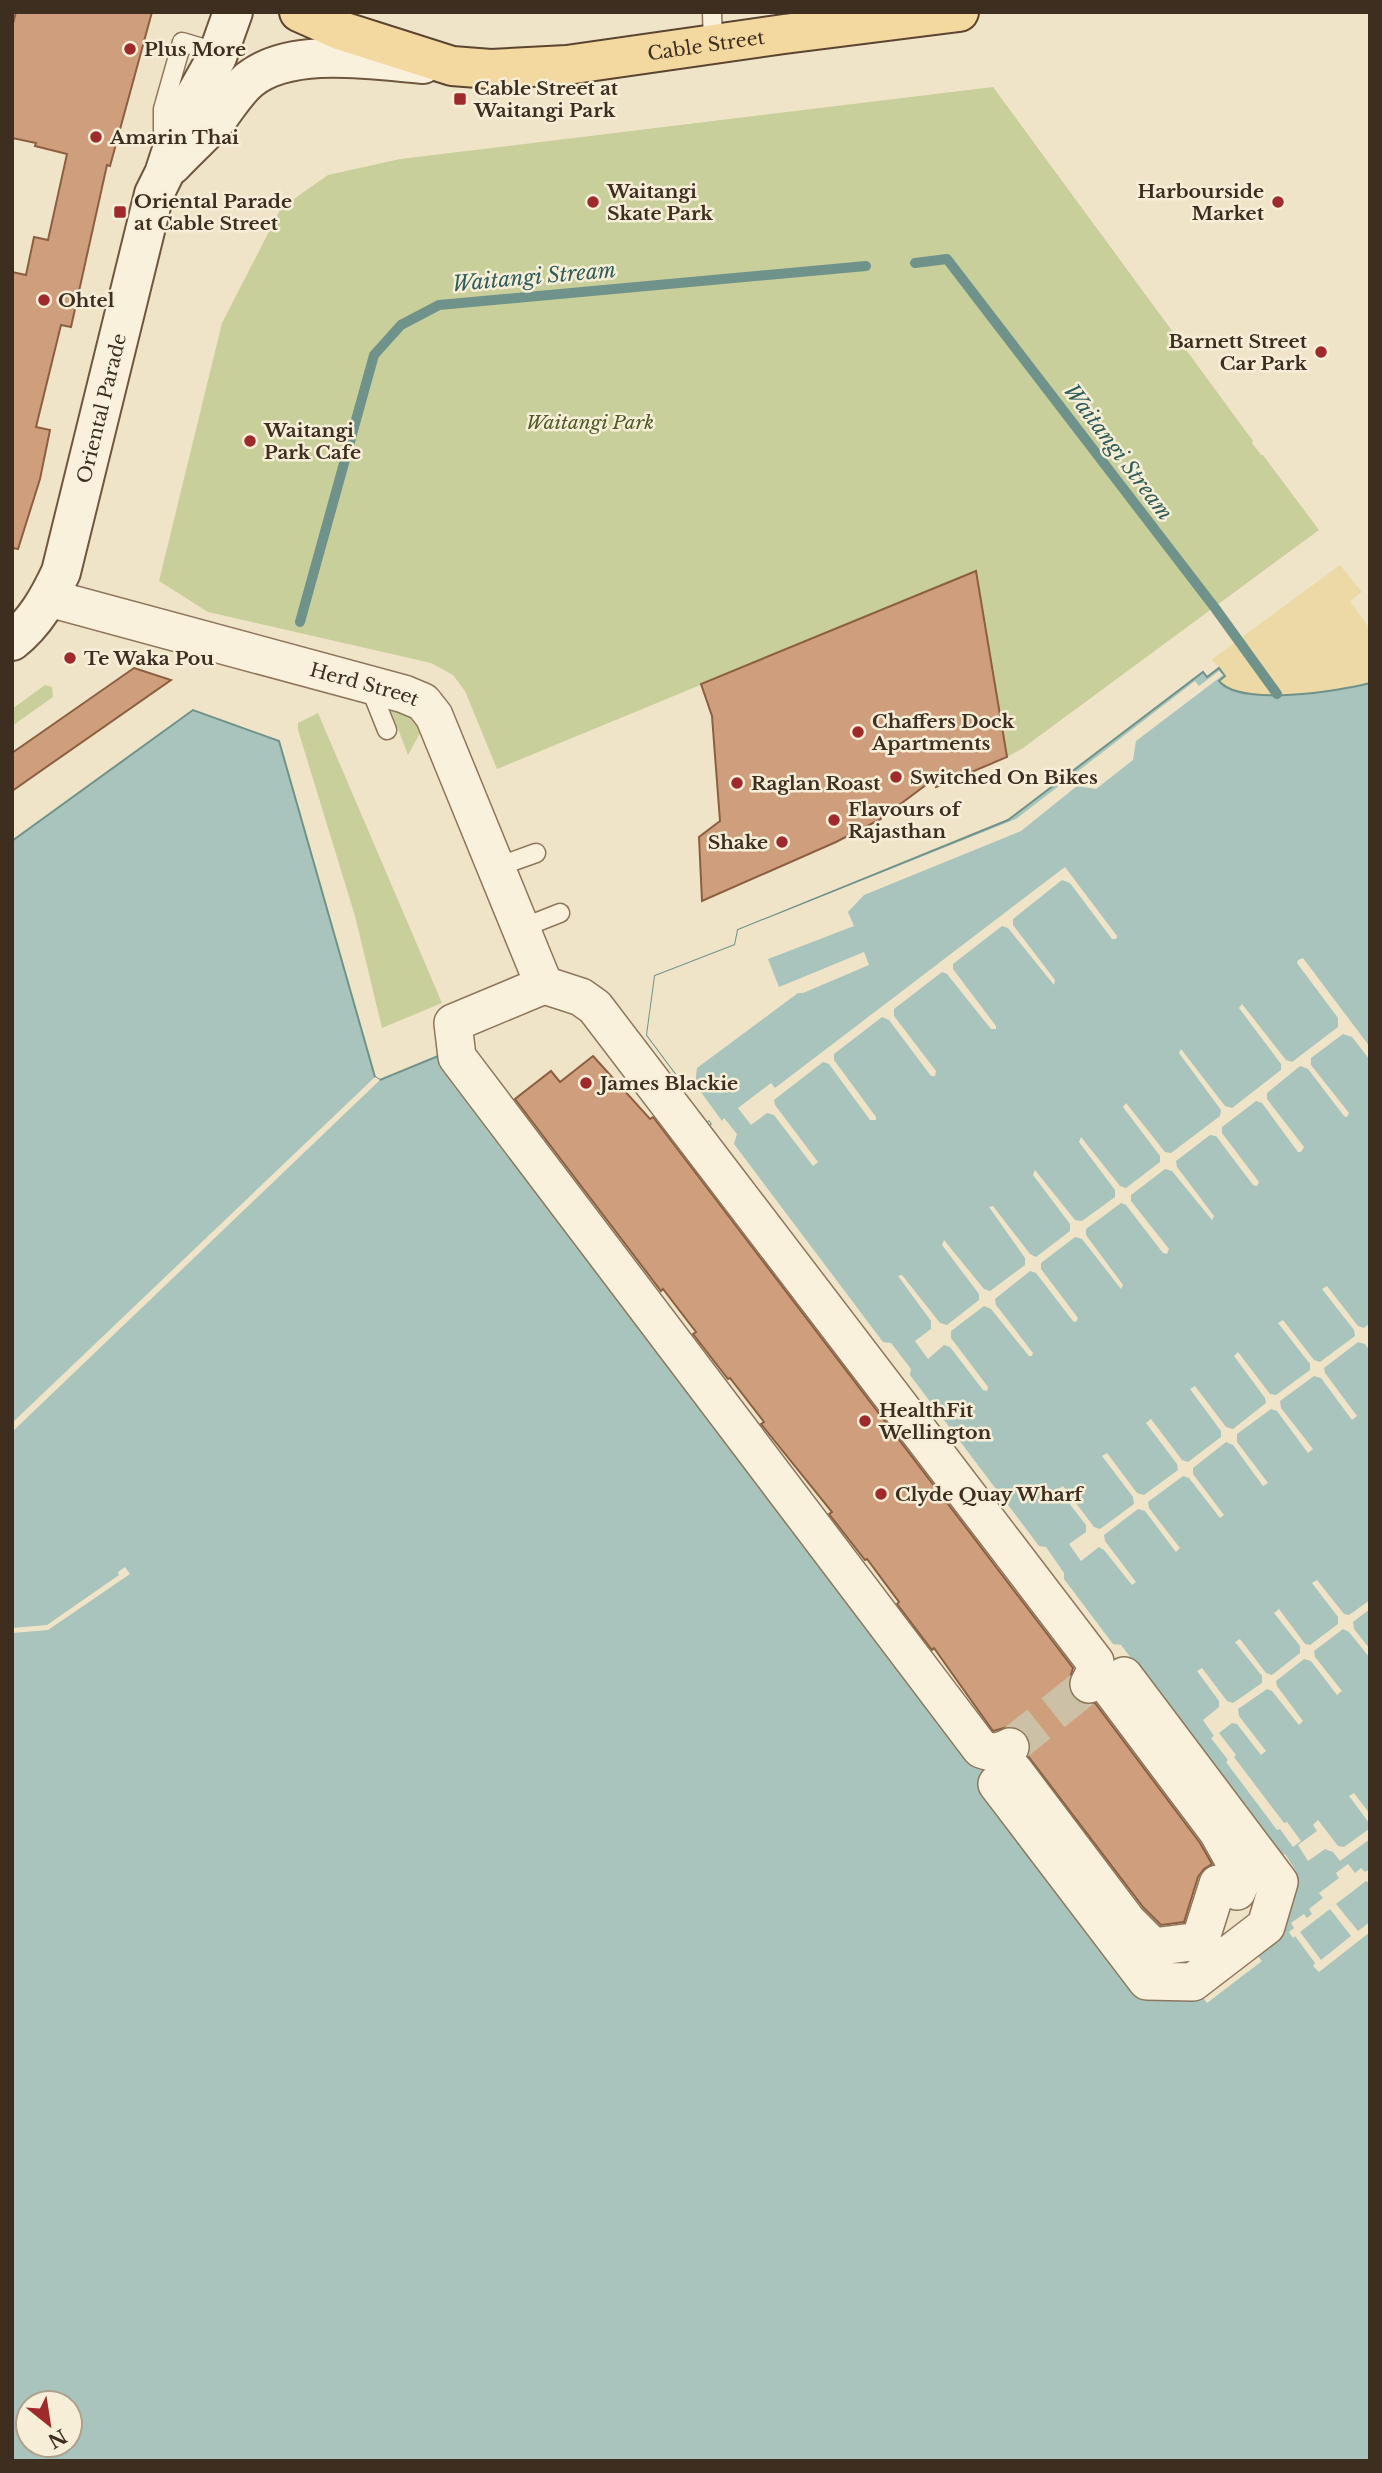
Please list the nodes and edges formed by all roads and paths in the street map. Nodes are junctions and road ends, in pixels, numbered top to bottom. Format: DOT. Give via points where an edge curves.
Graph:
graph roads {
  1 [pos="233,12"];
  2 [pos="299,12"];
  3 [pos="959,12"];
  4 [pos="801,22"];
  5 [pos="712,28"];
  6 [pos="452,66"];
  7 [pos="164,174"];
  8 [pos="49,598"];
  9 [pos="12,641"];
  10 [pos="368,684"];
  11 [pos="387,730"];
  12 [pos="536,853"];
  13 [pos="497,867"];
  14 [pos="560,913"];
  15 [pos="522,928"];
  16 [pos="544,985"];
  17 [pos="1089,1684"];
  18 [pos="1012,1759"];
  1 -- 7 [label="main road, Oriental Parade" via="219,53 182,119"];
  2 -- 6 [label="main road, Cable Street" via="342,32"];
  3 -- 4 [label="main road, Cable Street"];
  4 -- 5 [label="main road, Cable Street"];
  5 -- 6 [label="main road, Cable Street" via="542,67"];
  6 -- 7 [label="main road, Cable Street" via="325,58 273,68 239,88"];
  7 -- 8 [label="main road, Oriental Parade" via="154,194 61,572"];
  8 -- 9 [label="main road, Oriental Parade"];
  8 -- 10 [label="street, Herd Street"];
  10 -- 11 [label="lane"];
  10 -- 13 [label="street, Herd Street" via="423,702 434,716"];
  12 -- 13 [label="lane"];
  13 -- 15 [label="street, Herd Street"];
  14 -- 15 [label="lane"];
  15 -- 16 [label="street, Herd Street"];
  16 -- 17 [label="street" via="572,993 595,1007 1095,1662 1096,1672"];
  16 -- 18 [label="street" via="493,995 453,1023 457,1057 981,1749 1002,1752"];
  18 -- 18 [label="street" via="997,1784 1147,1981 1193,1982 1266,1926 1279,1882 1124,1676 1110,1688 1218,1832 1242,1877 1237,1891 1218,1884 1200,1941 1153,1947 1127,1921"];
}
